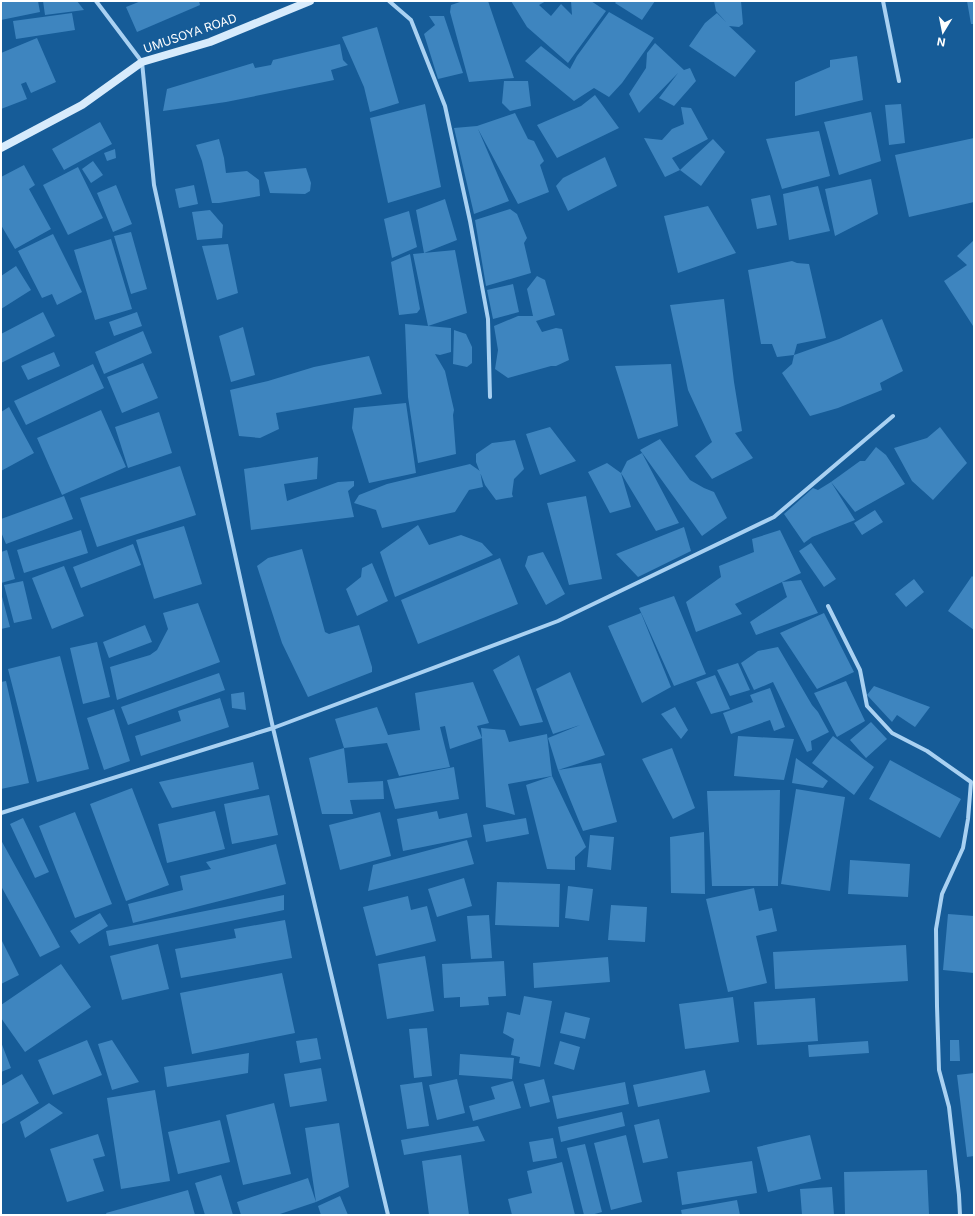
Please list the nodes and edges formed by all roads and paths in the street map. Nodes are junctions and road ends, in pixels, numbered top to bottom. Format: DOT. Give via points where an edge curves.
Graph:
graph roads {
  1 [pos="96,1"];
  2 [pos="310,1"];
  3 [pos="389,1"];
  4 [pos="883,1"];
  5 [pos="142,62"];
  6 [pos="900,81"];
  7 [pos="1,148"];
  8 [pos="490,397"];
  9 [pos="892,416"];
  10 [pos="828,606"];
  11 [pos="273,728"];
  12 [pos="1,813"];
  13 [pos="388,1215"];
  14 [pos="960,1215"];
  1 -- 5 [label="street"];
  2 -- 5 [label="main road, UMUSOYA ROAD" via="210,42"];
  3 -- 8 [label="street" via="411,20 445,106 488,319"];
  4 -- 6 [label="street"];
  5 -- 7 [label="main road, UMUSOYA ROAD" via="82,105"];
  5 -- 11 [label="street" via="154,185"];
  9 -- 11 [label="street" via="774,517 558,622"];
  10 -- 14 [label="street" via="860,670 867,706 892,733 927,751 971,782 963,848 942,894 936,930 939,1070 949,1107"];
  11 -- 12 [label="street"];
  11 -- 13 [label="street"];
}
